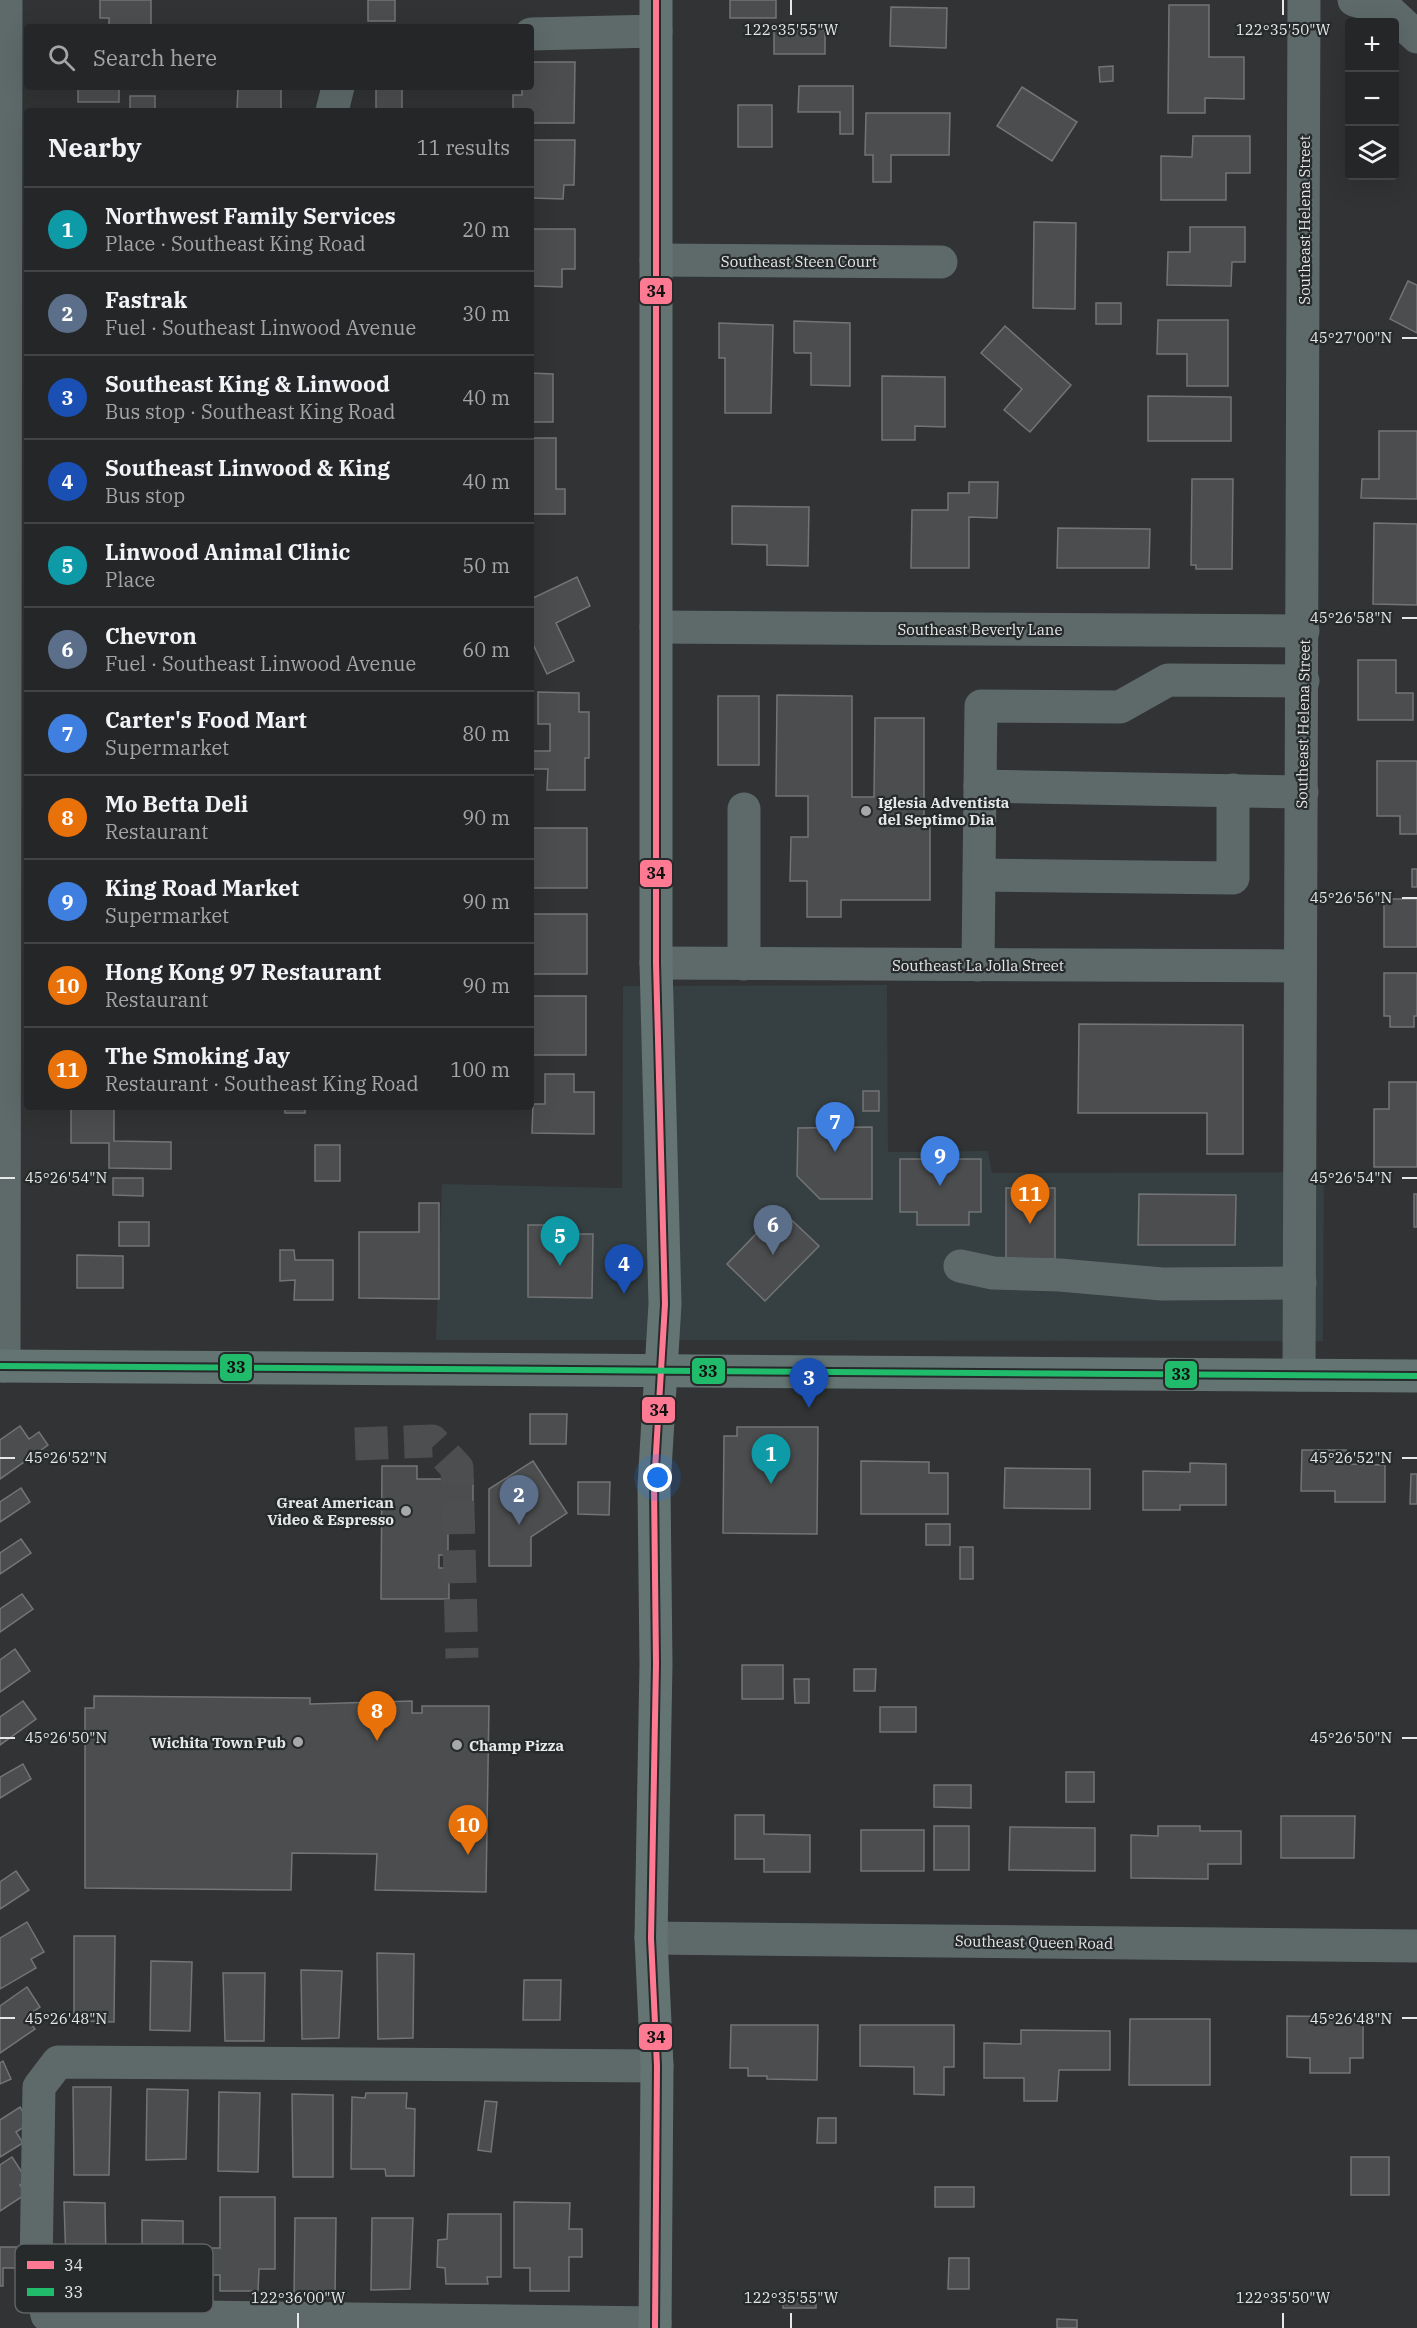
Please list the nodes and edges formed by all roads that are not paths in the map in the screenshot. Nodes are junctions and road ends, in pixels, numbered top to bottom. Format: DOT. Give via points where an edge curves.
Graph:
graph roads {
  1 [pos="6,0"];
  2 [pos="1304,0"];
  3 [pos="1354,0"];
  4 [pos="656,16"];
  5 [pos="534,34"];
  6 [pos="1417,37"];
  7 [pos="337,90"];
  8 [pos="333,108"];
  9 [pos="656,260"];
  10 [pos="941,262"];
  11 [pos="656,627"];
  12 [pos="1303,631"];
  13 [pos="1303,681"];
  14 [pos="980,786"];
  15 [pos="1233,790"];
  16 [pos="1302,792"];
  17 [pos="744,809"];
  18 [pos="979,875"];
  19 [pos="656,963"];
  20 [pos="744,964"];
  21 [pos="978,965"];
  22 [pos="1300,966"];
  23 [pos="960,1266"];
  24 [pos="1300,1282"];
  25 [pos="2,1366"];
  26 [pos="660,1371"];
  27 [pos="1299,1375"];
  28 [pos="1417,1376"];
  29 [pos="651,1938"];
  30 [pos="1417,1946"];
  31 [pos="657,2066"];
  32 [pos="36,2244"];
  33 [pos="47,2313"];
  34 [pos="655,2326"];
  1 -- 25 [label="street"];
  2 -- 12 [label="street, Southeast Helena Street"];
  3 -- 6 [label="street" via="1388,9"];
  4 -- 5 [label="street"];
  4 -- 9 [label="main road"];
  7 -- 8 [label="street"];
  9 -- 10 [label="street, Southeast Steen Court"];
  9 -- 11 [label="main road"];
  11 -- 12 [label="street, Southeast Beverly Lane"];
  11 -- 19 [label="main road"];
  12 -- 13 [label="street, Southeast Helena Street"];
  13 -- 14 [label="street" via="1168,680 1120,707 981,706"];
  13 -- 16 [label="street, Southeast Helena Street"];
  14 -- 15 [label="street"];
  14 -- 18 [label="street"];
  15 -- 16 [label="street"];
  15 -- 18 [label="street" via="1233,878"];
  16 -- 22 [label="street, Southeast Helena Street"];
  17 -- 20 [label="street"];
  18 -- 21 [label="street"];
  19 -- 20 [label="street, Southeast La Jolla Street"];
  19 -- 26 [label="main road" via="665,1304"];
  20 -- 21 [label="street, Southeast La Jolla Street"];
  21 -- 22 [label="street, Southeast La Jolla Street"];
  22 -- 24 [label="street, Southeast Helena Street"];
  23 -- 24 [label="street" via="993,1273 1162,1284"];
  24 -- 27 [label="street, Southeast Helena Street"];
  25 -- 26 [label="main road"];
  26 -- 27 [label="main road"];
  26 -- 29 [label="main road" via="654,1486 656,1664"];
  27 -- 28 [label="main road"];
  29 -- 30 [label="street, Southeast Queen Road"];
  29 -- 31 [label="main road"];
  31 -- 32 [label="street" via="58,2062 39,2087"];
  31 -- 34 [label="main road"];
  33 -- 34 [label="street"];
}
